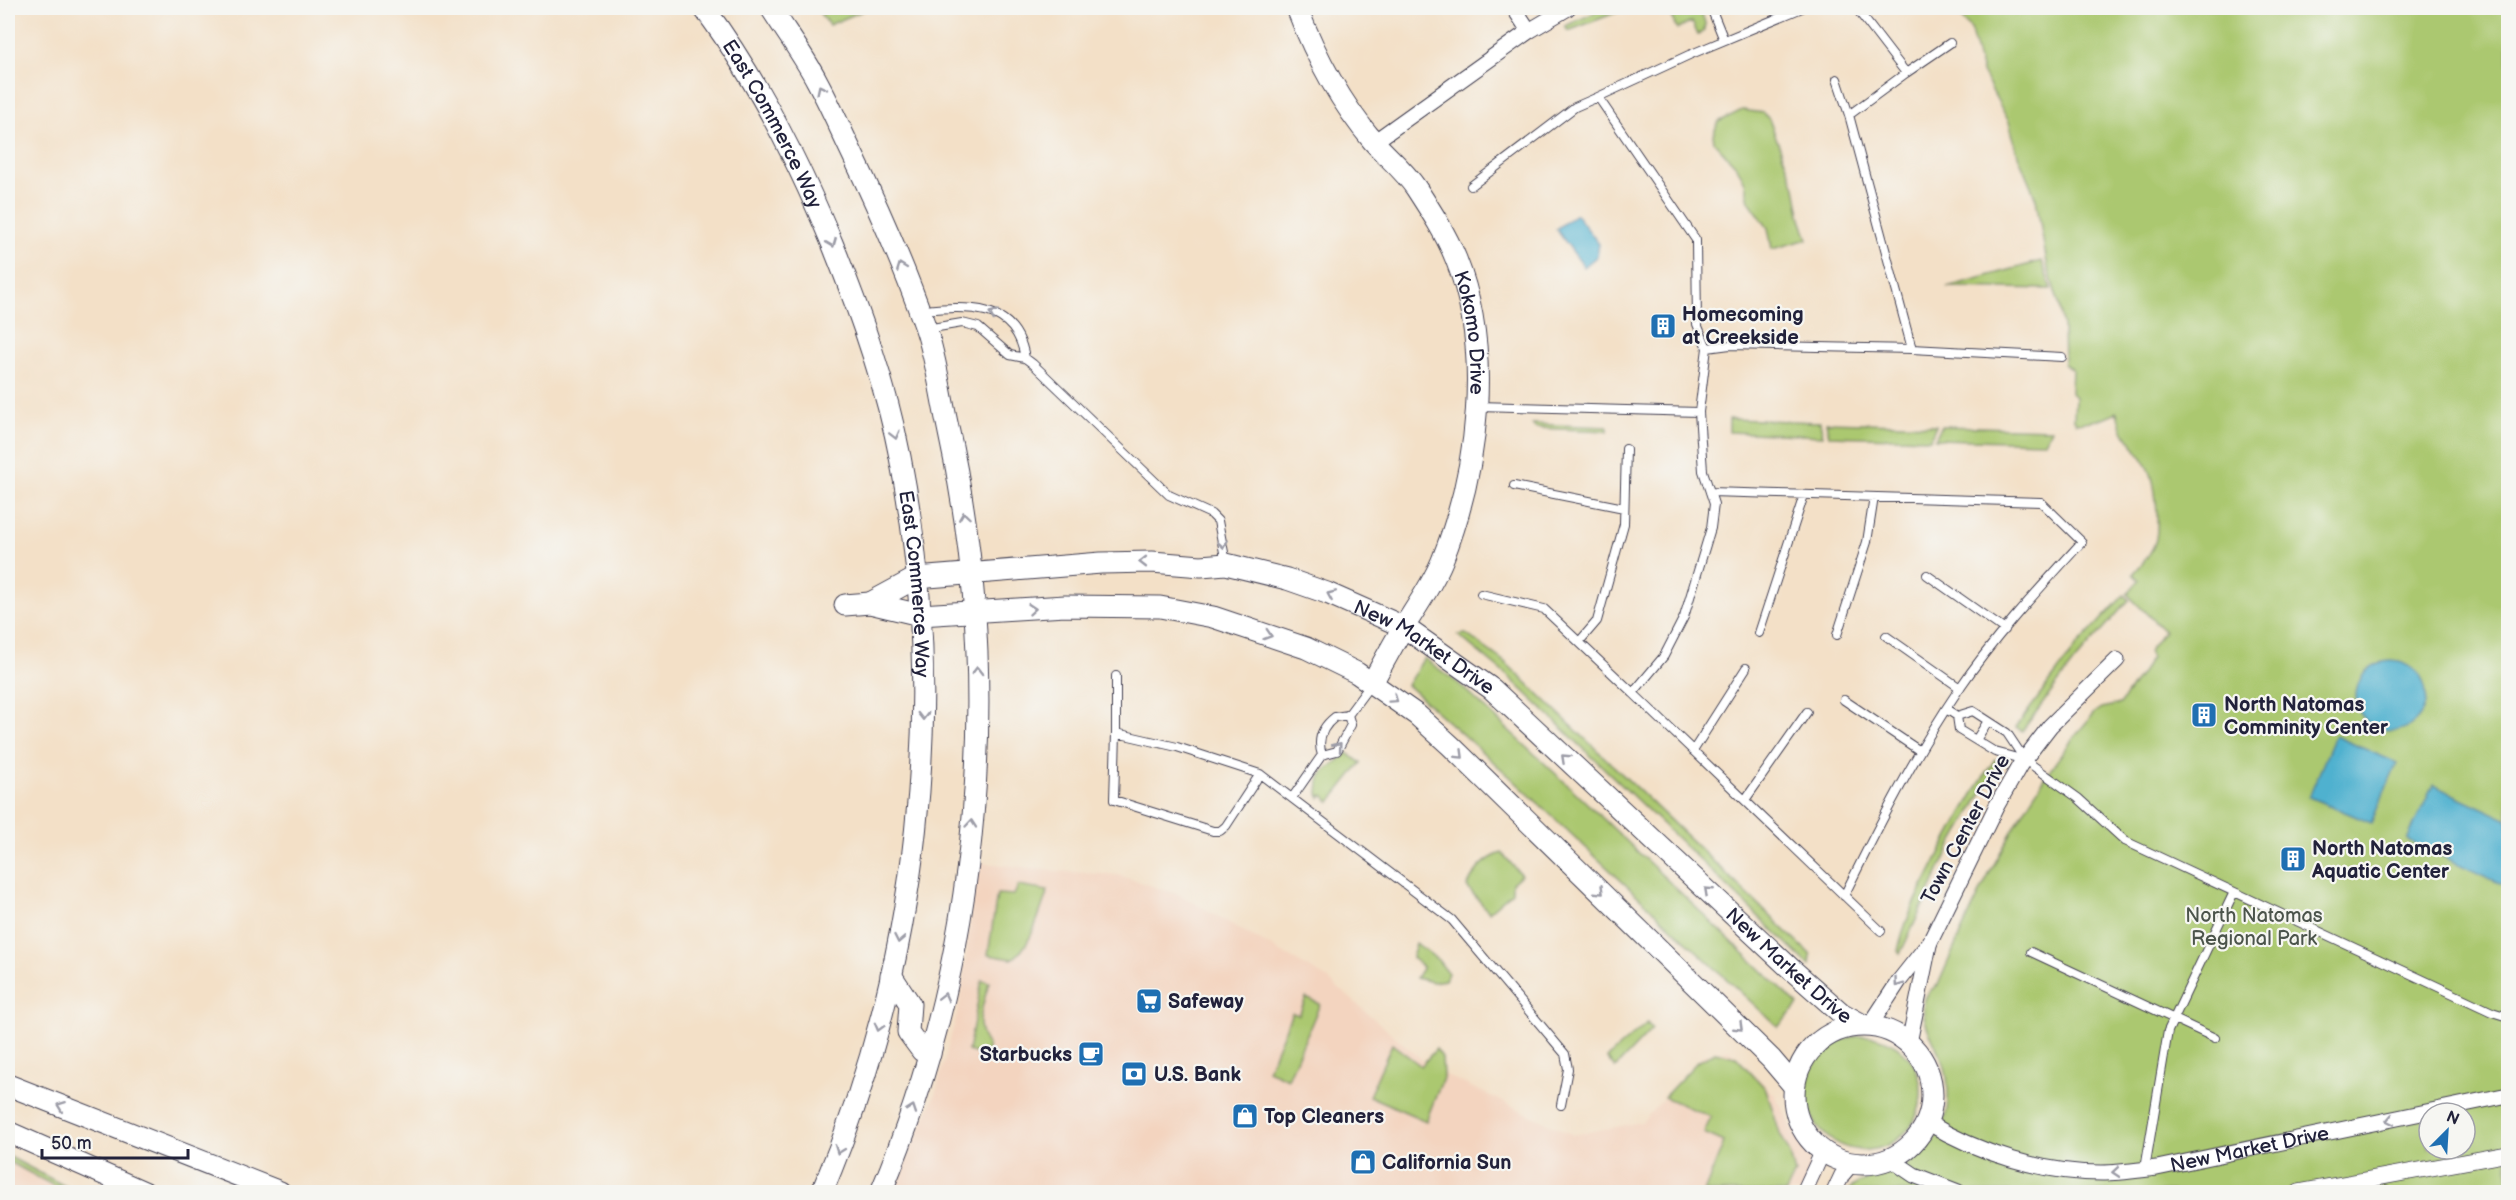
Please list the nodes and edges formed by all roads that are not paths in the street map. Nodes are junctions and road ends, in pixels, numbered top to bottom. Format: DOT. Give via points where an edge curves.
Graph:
graph roads {
  1 [pos="704,8"];
  2 [pos="771,8"];
  3 [pos="1297,8"];
  4 [pos="1514,8"];
  5 [pos="1568,8"];
  6 [pos="1711,8"];
  7 [pos="1802,8"];
  8 [pos="1856,8"];
  9 [pos="1529,30"];
  10 [pos="1724,40"];
  11 [pos="1950,43"];
  12 [pos="1906,73"];
  13 [pos="1837,80"];
  14 [pos="1598,97"];
  15 [pos="1849,115"];
  16 [pos="1374,142"];
  17 [pos="1471,186"];
  18 [pos="922,319"];
  19 [pos="1707,348"];
  20 [pos="1912,348"];
  21 [pos="2062,357"];
  22 [pos="1025,358"];
  23 [pos="1476,406"];
  24 [pos="1699,412"];
  25 [pos="1626,448"];
  26 [pos="1514,486"];
  27 [pos="1710,492"];
  28 [pos="1804,495"];
  29 [pos="1874,497"];
  30 [pos="1624,508"];
  31 [pos="1226,564"];
  32 [pos="970,574"];
  33 [pos="1927,575"];
  34 [pos="916,578"];
  35 [pos="1481,594"];
  36 [pos="870,603"];
  37 [pos="845,605"];
  38 [pos="974,612"];
  39 [pos="920,615"];
  40 [pos="1404,627"];
  41 [pos="2004,630"];
  42 [pos="1759,633"];
  43 [pos="1837,635"];
  44 [pos="1886,636"];
  45 [pos="1579,642"];
  46 [pos="2117,660"];
  47 [pos="1746,668"];
  48 [pos="1116,676"];
  49 [pos="1372,683"];
  50 [pos="1960,688"];
  51 [pos="1633,693"];
  52 [pos="1844,700"];
  53 [pos="1946,709"];
  54 [pos="1807,712"];
  55 [pos="1348,715"];
  56 [pos="1957,716"];
  57 [pos="1988,721"];
  58 [pos="1116,733"];
  59 [pos="1976,740"];
  60 [pos="1920,750"];
  61 [pos="1693,751"];
  62 [pos="1322,755"];
  63 [pos="2025,760"];
  64 [pos="1260,774"];
  65 [pos="1292,798"];
  66 [pos="1745,800"];
  67 [pos="2234,892"];
  68 [pos="1844,896"];
  69 [pos="1881,931"];
  70 [pos="1930,942"];
  71 [pos="2031,952"];
  72 [pos="891,975"];
  73 [pos="2508,1017"];
  74 [pos="2174,1018"];
  75 [pos="1866,1026"];
  76 [pos="2215,1038"];
  77 [pos="1909,1043"];
  78 [pos="930,1054"];
  79 [pos="8,1085"];
  80 [pos="1794,1086"];
  81 [pos="2508,1095"];
  82 [pos="1562,1105"];
  83 [pos="1927,1122"];
  84 [pos="8,1132"];
  85 [pos="1823,1150"];
  86 [pos="2508,1154"];
  87 [pos="1889,1158"];
  88 [pos="1853,1162"];
  89 [pos="2145,1169"];
  90 [pos="144,1192"];
  91 [pos="280,1192"];
  92 [pos="822,1192"];
  93 [pos="881,1192"];
  94 [pos="1804,1192"];
  95 [pos="1834,1192"];
  96 [pos="1958,1192"];
  97 [pos="2299,1192"];
  1 -- 34 [label="street, East Commerce Way, one-way" via="769,110 811,192 846,277 881,378 900,457"];
  18 -- 2 [label="street, one-way" via="880,212 817,81"];
  3 -- 16 [label="street, Kokomo Drive" via="1336,88"];
  4 -- 9 [label="street"];
  5 -- 9 [label="street"];
  6 -- 10 [label="lane"];
  7 -- 10 [label="lane"];
  8 -- 12 [label="lane"];
  9 -- 16 [label="street"];
  10 -- 14 [label="lane"];
  11 -- 12 [label="lane"];
  12 -- 15 [label="lane"];
  13 -- 15 [label="lane"];
  14 -- 17 [label="lane" via="1575,107"];
  14 -- 19 [label="lane" via="1696,240 1697,324"];
  15 -- 20 [label="lane"];
  16 -- 23 [label="street, Kokomo Drive" via="1414,184 1438,220 1456,260 1469,301 1476,344"];
  18 -- 22 [label="lane" via="978,327 1010,355"];
  22 -- 18 [label="lane, one-way" via="1016,332 991,312 978,308"];
  32 -- 18 [label="street, one-way" via="958,472"];
  19 -- 20 [label="lane"];
  19 -- 24 [label="lane"];
  20 -- 21 [label="lane"];
  22 -- 31 [label="lane, one-way" via="1168,495 1218,521"];
  23 -- 24 [label="lane"];
  23 -- 40 [label="street, Kokomo Drive" via="1468,473 1442,562"];
  24 -- 27 [label="lane" via="1702,460"];
  25 -- 30 [label="lane"];
  26 -- 30 [label="lane"];
  27 -- 28 [label="lane"];
  27 -- 51 [label="lane" via="1714,504 1711,528 1684,616 1664,656"];
  28 -- 29 [label="lane"];
  28 -- 42 [label="lane"];
  29 -- 41 [label="lane" via="2041,502 2082,542"];
  29 -- 43 [label="lane" via="1867,542"];
  30 -- 45 [label="lane" via="1624,524 1597,621"];
  31 -- 32 [label="street, New Market Drive, one-way" via="1101,563"];
  40 -- 31 [label="street, New Market Drive, one-way" via="1287,579"];
  32 -- 34 [label="street, New Market Drive"];
  32 -- 38 [label="street"];
  33 -- 41 [label="lane"];
  34 -- 36 [label="street, New Market Drive"];
  34 -- 39 [label="street, East Commerce Way"];
  35 -- 45 [label="lane" via="1544,609"];
  36 -- 37 [label="street, New Market Drive"];
  36 -- 39 [label="street, New Market Drive"];
  38 -- 39 [label="street, New Market Drive"];
  38 -- 49 [label="street, New Market Drive, one-way" via="1065,606 1160,607 1213,617 1279,638"];
  78 -- 38 [label="street, one-way" via="962,912 969,856 977,718"];
  39 -- 72 [label="street, East Commerce Way, one-way" via="923,666 919,801 906,904"];
  40 -- 49 [label="street, Kokomo Drive"];
  75 -- 40 [label="street, New Market Drive, one-way" via="1841,1013 1791,969 1492,690"];
  41 -- 50 [label="lane"];
  44 -- 50 [label="lane"];
  45 -- 51 [label="lane"];
  46 -- 63 [label="street, Town Center Drive" via="2050,726"];
  47 -- 61 [label="lane"];
  48 -- 58 [label="lane"];
  49 -- 55 [label="lane"];
  49 -- 80 [label="street, New Market Drive, one-way" via="1417,715 1451,746 1772,1059"];
  50 -- 53 [label="lane"];
  51 -- 61 [label="lane"];
  52 -- 60 [label="lane"];
  53 -- 56 [label="lane"];
  53 -- 60 [label="lane"];
  54 -- 66 [label="lane"];
  62 -- 55 [label="lane, one-way" via="1337,751 1351,725"];
  55 -- 62 [label="lane" via="1335,717 1323,731 1319,740"];
  56 -- 57 [label="lane" via="1973,711"];
  56 -- 59 [label="lane" via="1959,730"];
  57 -- 59 [label="lane"];
  57 -- 63 [label="lane" via="2007,733"];
  58 -- 64 [label="lane" via="1177,747"];
  58 -- 64 [label="lane" via="1114,800 1213,831 1226,826"];
  59 -- 63 [label="lane" via="1995,752"];
  60 -- 68 [label="lane"];
  61 -- 66 [label="lane"];
  62 -- 65 [label="lane"];
  63 -- 67 [label="lane" via="2078,798 2126,841"];
  63 -- 70 [label="street, Town Center Drive" via="1996,807"];
  64 -- 65 [label="lane"];
  65 -- 82 [label="lane" via="1452,920 1565,1054 1568,1069"];
  66 -- 68 [label="lane"];
  67 -- 73 [label="lane"];
  67 -- 74 [label="lane"];
  68 -- 69 [label="lane"];
  70 -- 75 [label="street, Town Center Drive, one-way"];
  70 -- 77 [label="street, Town Center Drive"];
  71 -- 74 [label="lane"];
  72 -- 78 [label="street" via="910,1004 908,1032 922,1051"];
  72 -- 92 [label="street, East Commerce Way, one-way" via="864,1079"];
  74 -- 76 [label="lane"];
  74 -- 89 [label="lane" via="2168,1031"];
  75 -- 77 [label="street" via="1891,1031"];
  75 -- 80 [label="street" via="1843,1028 1825,1036 1810,1049"];
  77 -- 83 [label="street" via="1930,1080 1932,1101"];
  93 -- 78 [label="street, one-way"];
  91 -- 79 [label="street, one-way"];
  80 -- 85 [label="street" via="1795,1108 1803,1129"];
  81 -- 89 [label="street, New Market Drive, one-way"];
  83 -- 87 [label="street" via="1915,1140"];
  89 -- 83 [label="street, New Market Drive, one-way" via="2102,1173 2063,1170 1989,1152 1955,1139"];
  84 -- 90 [label="street"];
  85 -- 88 [label="street"];
  85 -- 94 [label="street"];
  86 -- 97 [label="street"];
  87 -- 88 [label="street"];
  87 -- 96 [label="street" via="1914,1175"];
  88 -- 95 [label="street"];
}
